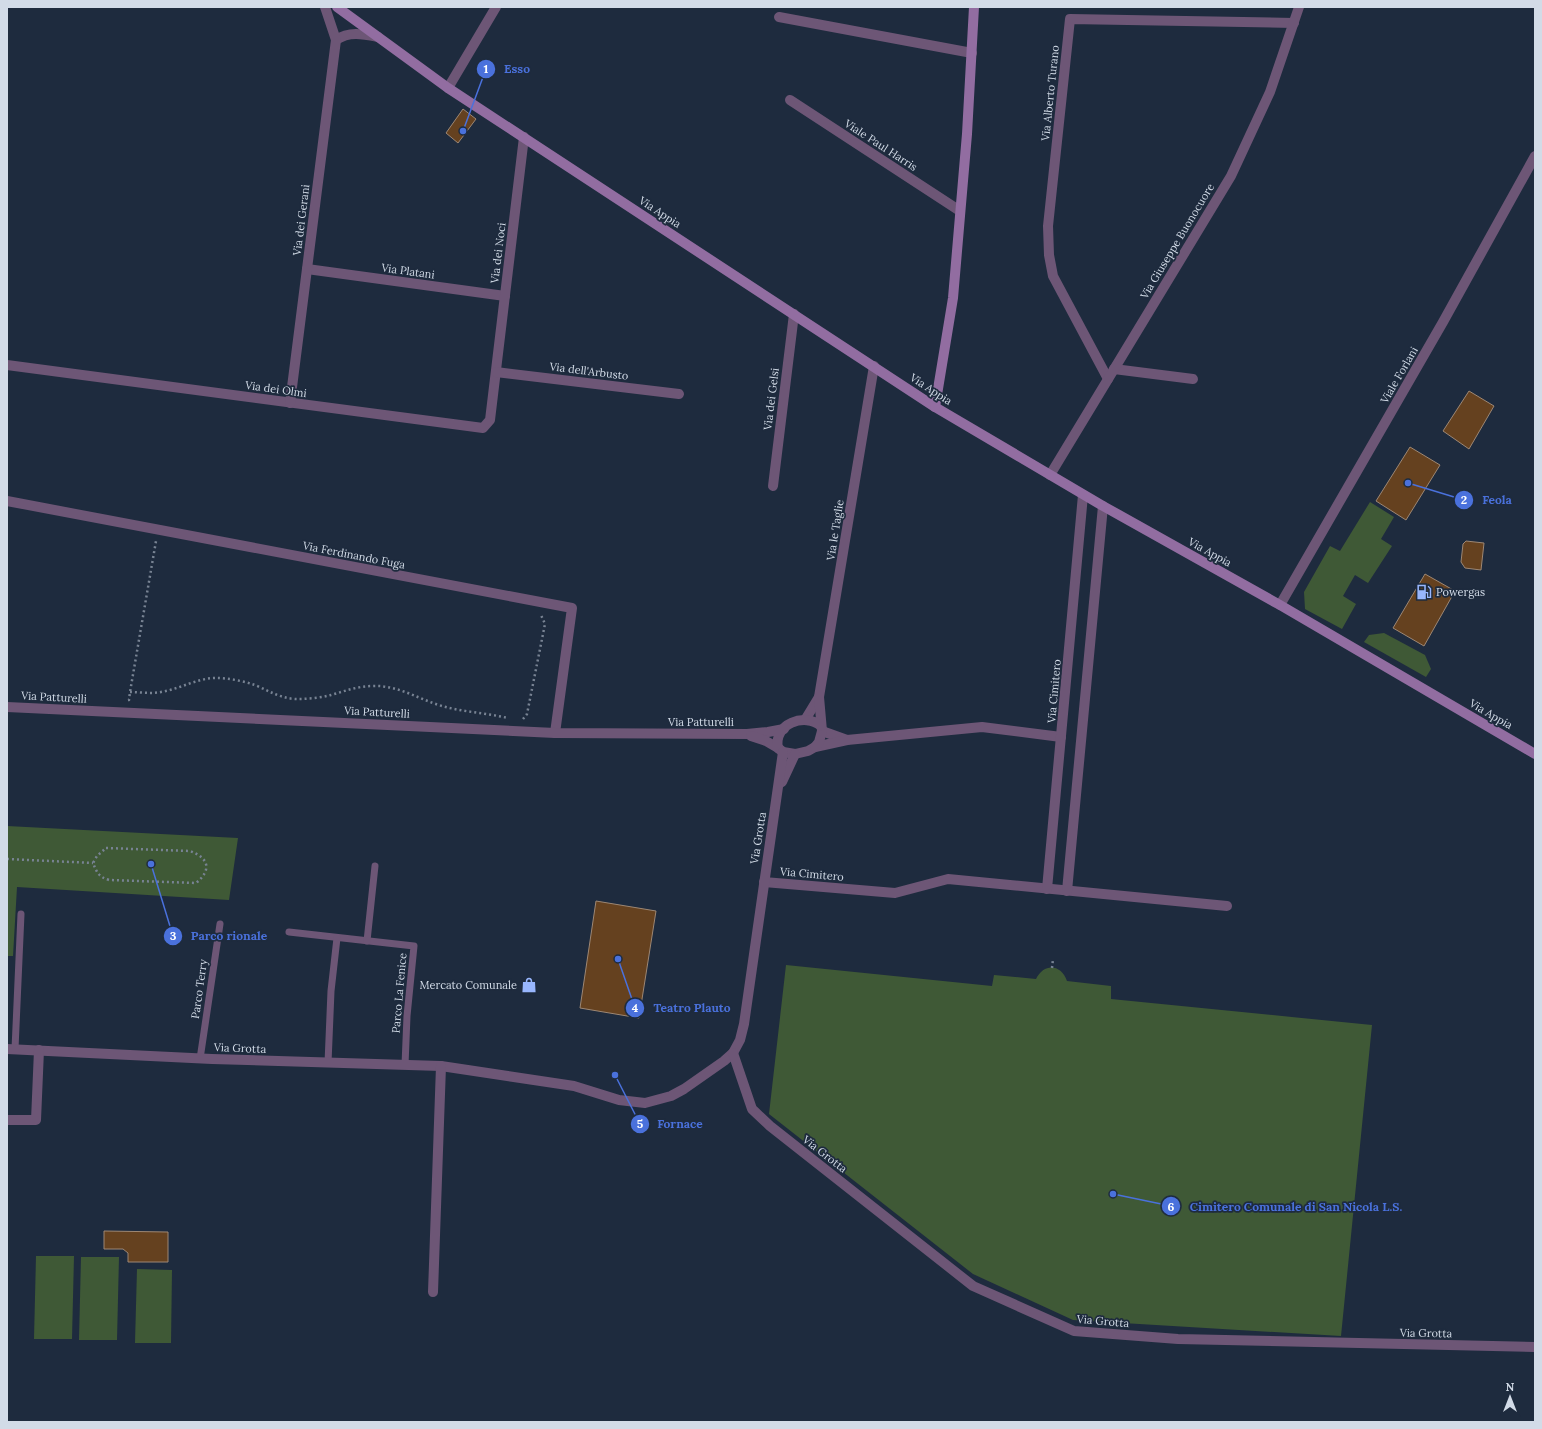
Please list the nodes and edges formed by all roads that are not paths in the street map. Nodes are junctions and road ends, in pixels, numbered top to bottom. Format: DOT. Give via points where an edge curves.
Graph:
graph roads {
  1 [pos="325,7"];
  2 [pos="337,7"];
  3 [pos="496,7"];
  4 [pos="974,7"];
  5 [pos="1299,7"];
  6 [pos="779,17"];
  7 [pos="1294,23"];
  8 [pos="378,37"];
  9 [pos="336,40"];
  10 [pos="972,54"];
  11 [pos="448,88"];
  12 [pos="790,100"];
  13 [pos="524,137"];
  14 [pos="1535,156"];
  15 [pos="960,211"];
  16 [pos="307,269"];
  17 [pos="505,296"];
  18 [pos="794,314"];
  19 [pos="7,365"];
  20 [pos="874,366"];
  21 [pos="1114,369"];
  22 [pos="496,372"];
  23 [pos="1108,379"];
  24 [pos="1193,379"];
  25 [pos="679,394"];
  26 [pos="290,403"];
  27 [pos="936,407"];
  28 [pos="1050,475"];
  29 [pos="773,486"];
  30 [pos="1084,495"];
  31 [pos="7,501"];
  32 [pos="1103,506"];
  33 [pos="1280,605"];
  34 [pos="820,697"];
  35 [pos="7,707"];
  36 [pos="805,720"];
  37 [pos="822,728"];
  38 [pos="784,729"];
  39 [pos="555,733"];
  40 [pos="747,734"];
  41 [pos="1061,737"];
  42 [pos="847,740"];
  43 [pos="815,747"];
  44 [pos="781,750"];
  45 [pos="795,754"];
  46 [pos="1535,754"];
  47 [pos="777,791"];
  48 [pos="375,866"];
  49 [pos="764,882"];
  50 [pos="1047,889"];
  51 [pos="1067,891"];
  52 [pos="1227,906"];
  53 [pos="21,914"];
  54 [pos="220,924"];
  55 [pos="289,932"];
  56 [pos="337,938"];
  57 [pos="367,941"];
  58 [pos="11,1049"];
  59 [pos="39,1050"];
  60 [pos="733,1052"];
  61 [pos="200,1059"];
  62 [pos="328,1063"];
  63 [pos="405,1065"];
  64 [pos="441,1066"];
  65 [pos="7,1120"];
  66 [pos="433,1292"];
  67 [pos="1535,1347"];
  1 -- 9 [label="street, Via dei Gerani"];
  2 -- 8 [label="street, Via Appia"];
  3 -- 11 [label="street"];
  4 -- 10 [label="street"];
  5 -- 7 [label="street, Via Giuseppe Buonocuore"];
  6 -- 10 [label="street"];
  7 -- 21 [label="street, Via Giuseppe Buonocuore" via="1270,92 1231,176"];
  7 -- 23 [label="street, Via Alberto Turano" via="1070,19 1048,226 1049,254 1053,276"];
  8 -- 9 [label="street" via="352,34"];
  8 -- 11 [label="street, Via Appia"];
  9 -- 16 [label="street, Via dei Gerani"];
  10 -- 15 [label="street"];
  11 -- 13 [label="street, Via Appia"];
  12 -- 15 [label="street, Viale Paul Harris"];
  13 -- 17 [label="street, Via dei Noci"];
  13 -- 18 [label="street, Via Appia"];
  14 -- 33 [label="street, Viale Forlani" via="1440,329"];
  15 -- 27 [label="street" via="953,298"];
  16 -- 17 [label="street, Via Platani"];
  16 -- 26 [label="street, Via dei Gerani"];
  17 -- 22 [label="street, Via dei Noci"];
  18 -- 20 [label="street, Via Appia"];
  18 -- 29 [label="street, Via dei Gelsi"];
  19 -- 26 [label="street, Via dei Olmi"];
  20 -- 27 [label="street, Via Appia"];
  20 -- 34 [label="street, Via le Taglie"];
  21 -- 23 [label="street, Via Giuseppe Buonocuore"];
  21 -- 24 [label="street"];
  22 -- 25 [label="street, Via dell'Arbusto"];
  22 -- 26 [label="street, Via dei Olmi" via="490,420 483,428"];
  23 -- 28 [label="street, Via Giuseppe Buonocuore"];
  27 -- 28 [label="street, Via Appia"];
  28 -- 30 [label="street, Via Appia"];
  30 -- 32 [label="street, Via Appia"];
  30 -- 41 [label="street, Via Cimitero"];
  31 -- 39 [label="street, Via Ferdinando Fuga" via="572,608"];
  32 -- 33 [label="street, Via Appia"];
  32 -- 51 [label="street"];
  33 -- 46 [label="street, Via Appia"];
  34 -- 36 [label="street, Via le Taglie"];
  34 -- 37 [label="street, Via le Taglie"];
  35 -- 39 [label="street, Via Patturelli"];
  36 -- 37 [label="street, Via Patturelli" via="816,722"];
  36 -- 38 [label="street, Via Patturelli" via="792,722"];
  37 -- 42 [label="street, Via Patturelli"];
  37 -- 43 [label="street" via="819,742"];
  38 -- 40 [label="street, Via Patturelli"];
  38 -- 44 [label="street" via="778,738"];
  39 -- 40 [label="street, Via Patturelli"];
  40 -- 44 [label="street, Via Patturelli"];
  41 -- 42 [label="street, Via Patturelli" via="982,727"];
  41 -- 50 [label="street, Via Cimitero"];
  42 -- 43 [label="street, Via Patturelli"];
  43 -- 45 [label="street, Via Patturelli"];
  44 -- 45 [label="street, Via Patturelli"];
  44 -- 47 [label="street, Via Grotta"];
  45 -- 47 [label="street, Via Grotta"];
  47 -- 49 [label="street, Via Grotta"];
  48 -- 57 [label="lane"];
  49 -- 50 [label="street, Via Cimitero" via="895,894 948,878"];
  49 -- 60 [label="street, Via Grotta" via="744,1024 740,1040"];
  50 -- 51 [label="street, Via Cimitero"];
  51 -- 52 [label="street, Via Cimitero"];
  53 -- 58 [label="lane"];
  54 -- 61 [label="lane, Parco Terry"];
  55 -- 56 [label="lane, Parco La Fenice"];
  56 -- 57 [label="lane, Parco La Fenice"];
  56 -- 62 [label="lane" via="331,990"];
  57 -- 63 [label="lane, Parco La Fenice" via="414,946"];
  58 -- 59 [label="street, Via Grotta"];
  59 -- 61 [label="street, Via Grotta"];
  59 -- 65 [label="street" via="36,1120"];
  60 -- 64 [label="street, Via Grotta" via="684,1089 671,1096 645,1103 619,1100 574,1086"];
  60 -- 67 [label="street, Via Grotta" via="752,1110 770,1126 974,1286 1074,1332 1178,1339"];
  61 -- 62 [label="street, Via Grotta"];
  62 -- 63 [label="street, Via Grotta"];
  63 -- 64 [label="street, Via Grotta"];
  64 -- 66 [label="street"];
}
